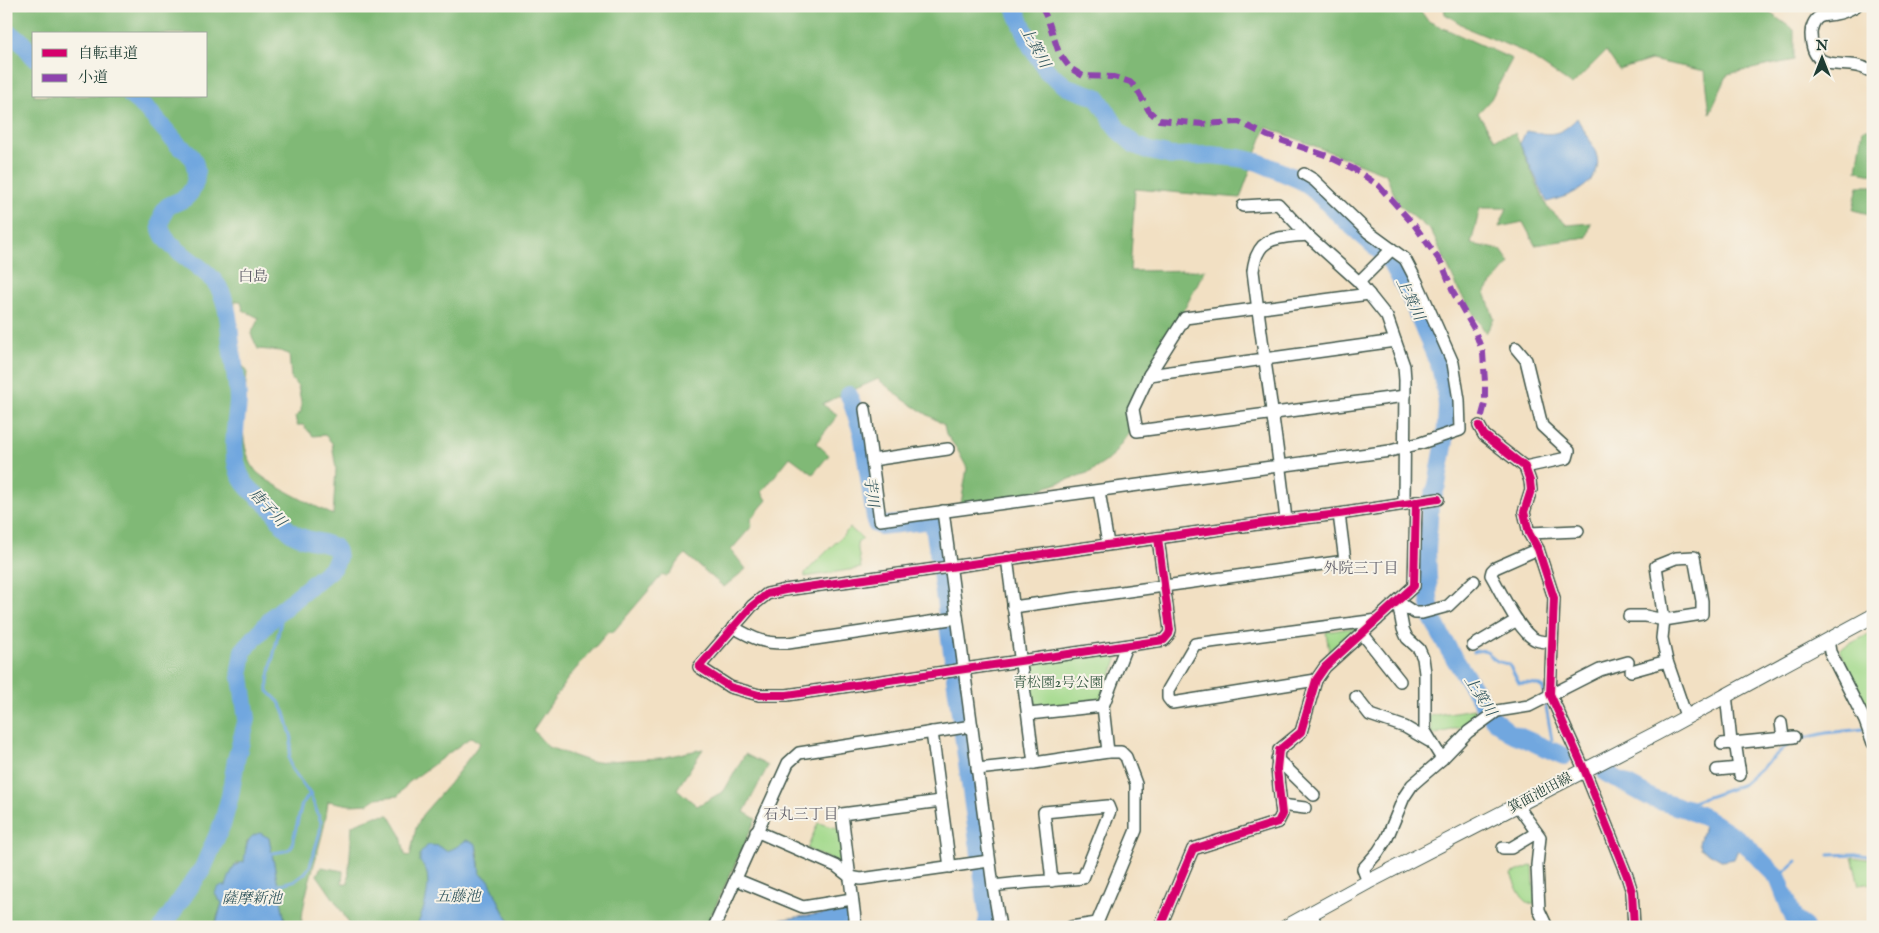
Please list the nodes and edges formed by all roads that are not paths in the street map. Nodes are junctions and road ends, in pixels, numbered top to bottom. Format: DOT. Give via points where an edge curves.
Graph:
graph roads {
  1 [pos="1856,6"];
  2 [pos="1873,68"];
  3 [pos="1304,174"];
  4 [pos="1243,206"];
  5 [pos="1307,234"];
  6 [pos="1387,254"];
  7 [pos="1359,282"];
  8 [pos="1369,294"];
  9 [pos="1258,308"];
  10 [pos="1395,341"];
  11 [pos="1516,348"];
  12 [pos="1264,359"];
  13 [pos="1149,375"];
  14 [pos="1405,396"];
  15 [pos="865,410"];
  16 [pos="1273,413"];
  17 [pos="1479,426"];
  18 [pos="1405,447"];
  19 [pos="948,449"];
  20 [pos="872,460"];
  21 [pos="1280,466"];
  22 [pos="1525,467"];
  23 [pos="1100,491"];
  24 [pos="1434,500"];
  25 [pos="1410,503"];
  26 [pos="943,511"];
  27 [pos="1340,514"];
  28 [pos="1286,520"];
  29 [pos="1578,531"];
  30 [pos="1528,533"];
  31 [pos="1158,538"];
  32 [pos="1108,544"];
  33 [pos="1538,549"];
  34 [pos="1008,558"];
  35 [pos="951,566"];
  36 [pos="1474,581"];
  37 [pos="1165,587"];
  38 [pos="1398,602"];
  39 [pos="1013,607"];
  40 [pos="1629,616"];
  41 [pos="1873,616"];
  42 [pos="958,618"];
  43 [pos="1377,620"];
  44 [pos="1517,620"];
  45 [pos="1664,620"];
  46 [pos="733,627"];
  47 [pos="1362,633"];
  48 [pos="1828,640"];
  49 [pos="1552,642"];
  50 [pos="1126,646"];
  51 [pos="1473,646"];
  52 [pos="1020,660"];
  53 [pos="1667,661"];
  54 [pos="964,668"];
  55 [pos="1316,680"];
  56 [pos="1400,681"];
  57 [pos="1550,694"];
  58 [pos="1726,694"];
  59 [pos="1356,697"];
  60 [pos="1103,706"];
  61 [pos="1029,714"];
  62 [pos="1686,716"];
  63 [pos="1781,723"];
  64 [pos="965,727"];
  65 [pos="932,732"];
  66 [pos="1429,741"];
  67 [pos="1726,743"];
  68 [pos="1873,743"];
  69 [pos="1108,752"];
  70 [pos="1277,760"];
  71 [pos="1442,760"];
  72 [pos="1034,763"];
  73 [pos="977,769"];
  74 [pos="1584,769"];
  75 [pos="1717,770"];
  76 [pos="1314,795"];
  77 [pos="941,801"];
  78 [pos="1281,805"];
  79 [pos="1517,805"];
  80 [pos="1305,808"];
  81 [pos="756,831"];
  82 [pos="1536,833"];
  83 [pos="1503,848"];
  84 [pos="989,861"];
  85 [pos="950,867"];
  86 [pos="850,876"];
  87 [pos="735,879"];
  88 [pos="1052,881"];
  89 [pos="1368,882"];
  90 [pos="993,886"];
  91 [pos="852,899"];
  92 [pos="1314,920"];
  93 [pos="714,927"];
  94 [pos="856,927"];
  95 [pos="1000,927"];
  96 [pos="1071,927"];
  97 [pos="1160,927"];
  98 [pos="1286,927"];
  99 [pos="1546,927"];
  100 [pos="1634,927"];
  1 -- 2 [label="street" via="1819,17 1811,32 1813,45 1816,54 1827,64"];
  3 -- 6 [label="street" via="1368,232"];
  4 -- 5 [label="street" via="1278,204"];
  5 -- 7 [label="street"];
  5 -- 9 [label="street" via="1269,240 1261,246 1254,259 1253,271"];
  6 -- 7 [label="street"];
  6 -- 18 [label="street" via="1405,260 1409,267 1453,363 1459,400 1451,433"];
  7 -- 8 [label="street"];
  8 -- 9 [label="street"];
  8 -- 10 [label="street" via="1387,318"];
  9 -- 12 [label="street"];
  9 -- 13 [label="street" via="1185,318"];
  10 -- 12 [label="street"];
  10 -- 14 [label="street" via="1404,366"];
  11 -- 22 [label="street" via="1526,360 1542,426 1569,451 1567,458"];
  12 -- 13 [label="street"];
  12 -- 16 [label="street"];
  13 -- 16 [label="street" via="1133,410 1137,431"];
  14 -- 16 [label="street"];
  14 -- 18 [label="street"];
  15 -- 20 [label="street"];
  16 -- 21 [label="street"];
  17 -- 22 [label="street" via="1484,435"];
  18 -- 21 [label="street"];
  18 -- 25 [label="street"];
  19 -- 20 [label="street"];
  20 -- 26 [label="street" via="880,520"];
  21 -- 23 [label="street"];
  21 -- 28 [label="street"];
  22 -- 30 [label="street" via="1531,490 1524,512"];
  23 -- 26 [label="street"];
  23 -- 32 [label="street"];
  24 -- 25 [label="street"];
  25 -- 27 [label="street"];
  25 -- 38 [label="street" via="1414,585"];
  26 -- 35 [label="street"];
  27 -- 28 [label="street"];
  27 -- 37 [label="street" via="1345,561"];
  28 -- 31 [label="street"];
  29 -- 30 [label="street"];
  30 -- 33 [label="street"];
  31 -- 32 [label="street"];
  31 -- 37 [label="street"];
  32 -- 34 [label="street"];
  33 -- 44 [label="street" via="1491,572"];
  33 -- 49 [label="street" via="1554,598"];
  34 -- 35 [label="street"];
  34 -- 39 [label="street"];
  35 -- 42 [label="street"];
  35 -- 46 [label="street" via="767,594"];
  36 -- 38 [label="street" via="1451,604 1430,611 1415,613"];
  37 -- 39 [label="street"];
  37 -- 50 [label="street" via="1170,630 1167,637 1161,641"];
  38 -- 43 [label="street"];
  38 -- 66 [label="street" via="1405,634 1423,658 1424,728"];
  39 -- 52 [label="street"];
  40 -- 45 [label="street"];
  41 -- 48 [label="main road, 箕面池田線"];
  42 -- 46 [label="street" via="788,644 755,640"];
  42 -- 54 [label="street"];
  43 -- 47 [label="street"];
  43 -- 55 [label="street" via="1196,644 1168,690 1168,698 1172,703"];
  44 -- 49 [label="street" via="1534,640"];
  44 -- 51 [label="street"];
  45 -- 45 [label="street" via="1656,566 1676,558 1694,557 1702,614"];
  45 -- 53 [label="street" via="1662,638"];
  46 -- 54 [label="street" via="699,667 730,687 759,695 787,695"];
  47 -- 55 [label="street" via="1325,667"];
  47 -- 56 [label="street"];
  48 -- 58 [label="main road, 箕面池田線"];
  48 -- 68 [label="street" via="1830,652"];
  49 -- 57 [label="street"];
  50 -- 52 [label="street"];
  50 -- 60 [label="street"];
  52 -- 54 [label="street"];
  52 -- 61 [label="street"];
  53 -- 57 [label="street" via="1600,670"];
  53 -- 62 [label="street"];
  54 -- 64 [label="street"];
  55 -- 70 [label="street" via="1301,732 1279,750"];
  57 -- 71 [label="street" via="1529,706 1497,711 1468,732"];
  57 -- 74 [label="street"];
  58 -- 62 [label="main road, 箕面池田線"];
  58 -- 67 [label="street"];
  59 -- 66 [label="street" via="1370,715 1405,727"];
  60 -- 61 [label="street"];
  60 -- 69 [label="street"];
  61 -- 72 [label="street"];
  62 -- 74 [label="main road, 箕面池田線"];
  63 -- 67 [label="street" via="1788,737"];
  64 -- 65 [label="street"];
  64 -- 73 [label="street"];
  65 -- 77 [label="street"];
  65 -- 81 [label="street" via="799,753 788,763"];
  66 -- 71 [label="street"];
  67 -- 75 [label="street" via="1736,748 1740,771"];
  69 -- 72 [label="street"];
  69 -- 96 [label="street" via="1121,752 1126,756 1136,784 1136,830 1097,923"];
  70 -- 76 [label="street"];
  70 -- 78 [label="street"];
  71 -- 89 [label="street" via="1421,776 1404,797 1387,838 1363,869"];
  72 -- 73 [label="street"];
  73 -- 84 [label="street"];
  74 -- 79 [label="main road, 箕面池田線"];
  74 -- 100 [label="street" via="1627,876 1632,892"];
  77 -- 85 [label="street"];
  77 -- 86 [label="street" via="842,814"];
  78 -- 80 [label="street"];
  78 -- 97 [label="street" via="1282,814 1278,822 1193,849"];
  79 -- 82 [label="street"];
  79 -- 89 [label="main road, 箕面池田線"];
  81 -- 86 [label="street" via="836,866"];
  81 -- 87 [label="street"];
  82 -- 83 [label="street" via="1511,848"];
  82 -- 99 [label="street" via="1540,837 1537,865 1539,910"];
  84 -- 85 [label="street"];
  84 -- 90 [label="street"];
  85 -- 86 [label="street" via="861,879"];
  86 -- 91 [label="street"];
  87 -- 91 [label="street" via="803,907"];
  87 -- 93 [label="street"];
  88 -- 88 [label="street" via="1082,878 1110,811 1108,806 1044,812"];
  88 -- 90 [label="street"];
  89 -- 92 [label="main road, 箕面池田線"];
  90 -- 95 [label="street"];
  91 -- 94 [label="street"];
  92 -- 98 [label="main road, 箕面池田線"];
}
